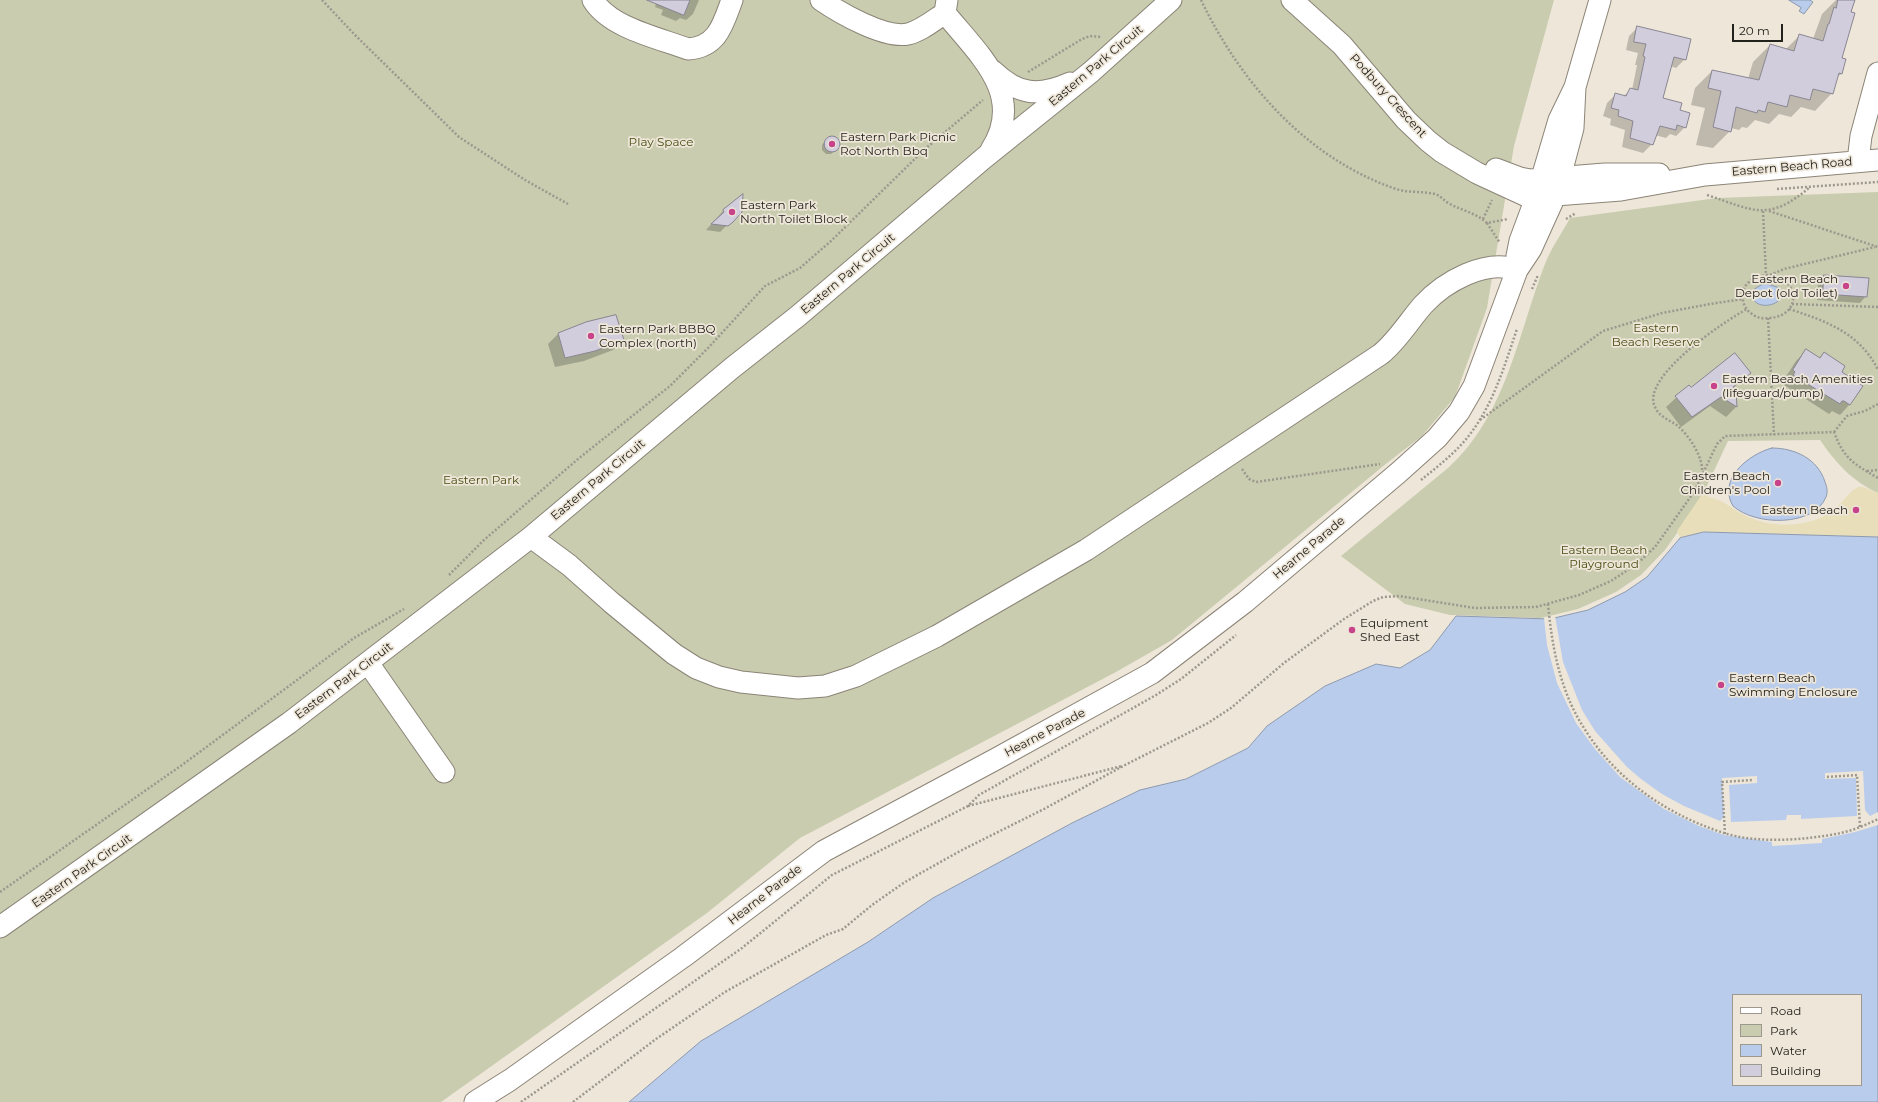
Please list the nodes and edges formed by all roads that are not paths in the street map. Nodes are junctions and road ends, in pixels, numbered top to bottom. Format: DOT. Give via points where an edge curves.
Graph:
graph roads {
  1 [pos="593,0"];
  2 [pos="732,0"];
  3 [pos="821,0"];
  4 [pos="1171,0"];
  5 [pos="1292,0"];
  6 [pos="1310,0"];
  7 [pos="1600,0"];
  8 [pos="946,6"];
  9 [pos="1091,72"];
  10 [pos="1878,73"];
  11 [pos="1004,86"];
  12 [pos="984,158"];
  13 [pos="1868,160"];
  14 [pos="1548,188"];
  15 [pos="1517,270"];
  16 [pos="531,537"];
  17 [pos="368,663"];
  18 [pos="444,772"];
  19 [pos="0,927"];
  20 [pos="475,1102"];
  1 -- 2 [label="street" via="611,20 688,49 710,43 720,29"];
  3 -- 8 [label="street" via="851,19 893,33 907,34 918,30"];
  4 -- 9 [label="street, Eastern Park Circuit"];
  5 -- 14 [label="street, Podbury Crescent" via="1350,53 1406,120 1442,152 1482,176 1525,196"];
  6 -- 14 [label="street, Podbury Crescent" via="1362,49 1411,108 1437,133 1462,151 1502,171"];
  7 -- 14 [label="street" via="1575,87 1573,128"];
  8 -- 11 [label="street"];
  9 -- 11 [label="street" via="1064,86 1038,93"];
  9 -- 12 [label="street, Eastern Park Circuit"];
  10 -- 13 [label="street" via="1861,136"];
  11 -- 12 [label="street" via="1002,127"];
  12 -- 16 [label="street, Eastern Park Circuit"];
  13 -- 14 [label="street, Eastern Beach Road" via="1705,175 1621,190"];
  14 -- 15 [label="street, Hearne Parade" via="1531,249"];
  14 -- 15 [label="street, Hearne Parade" via="1527,221 1520,241"];
  15 -- 16 [label="street" via="1499,267 1463,276 1423,305 1381,354 1086,550 944,632 838,683 798,688 740,682 696,668 674,654 569,565"];
  15 -- 20 [label="street, Hearne Parade" via="1478,376 1460,412 1437,438 1398,473 1234,611 1152,673 824,851 683,957"];
  16 -- 17 [label="street, Eastern Park Circuit"];
  17 -- 18 [label="street"];
  17 -- 19 [label="street, Eastern Park Circuit" via="246,754"];
}
